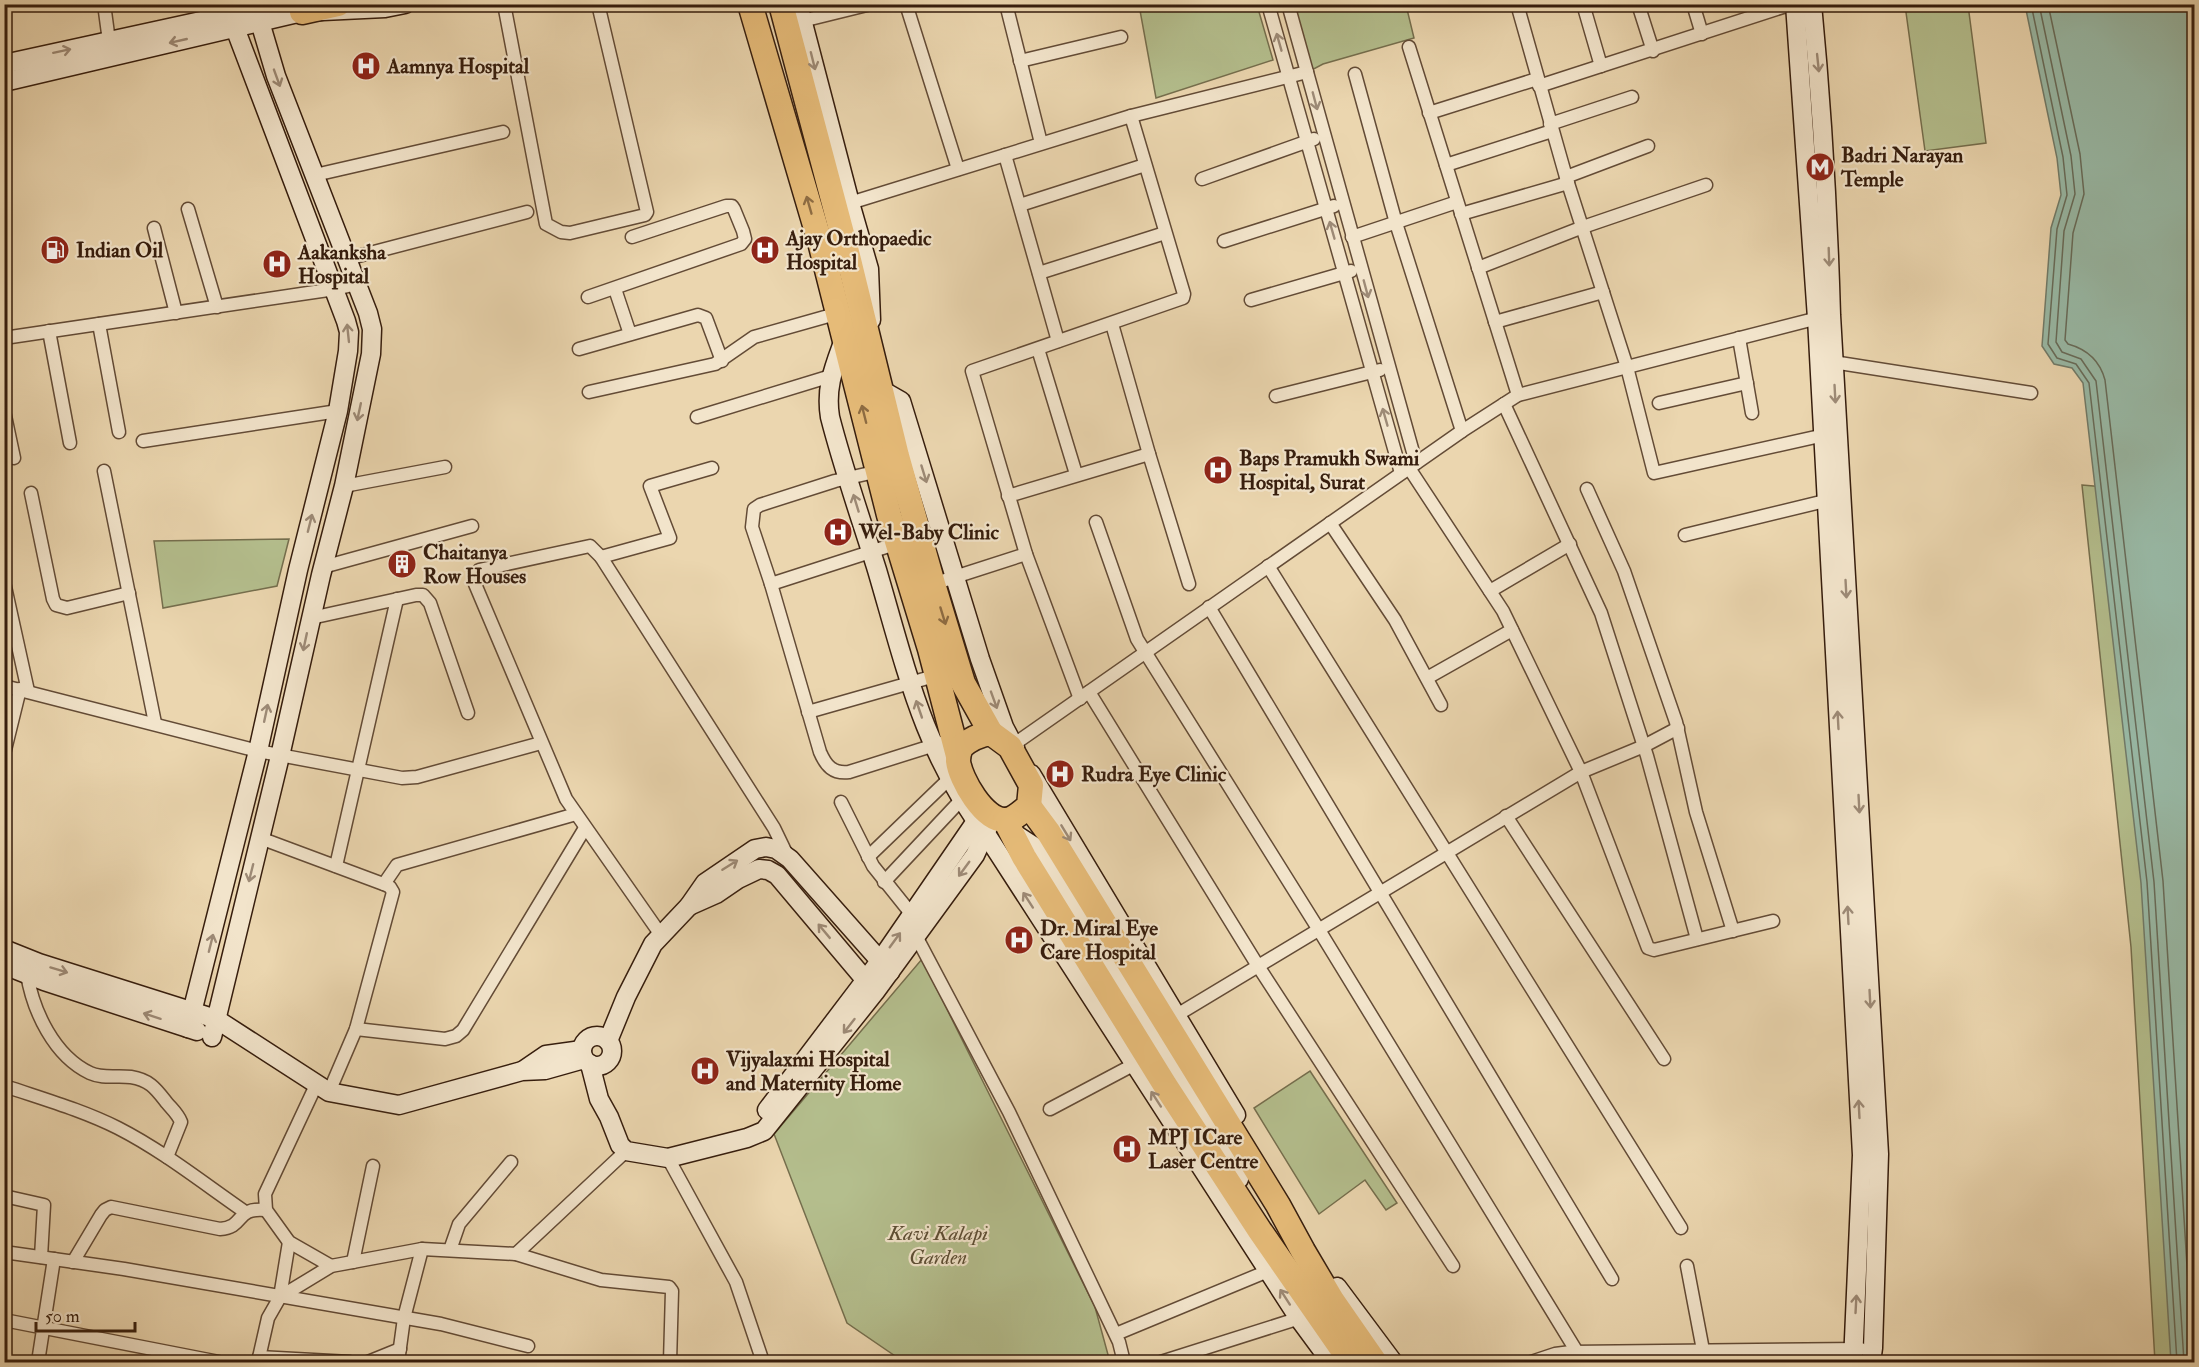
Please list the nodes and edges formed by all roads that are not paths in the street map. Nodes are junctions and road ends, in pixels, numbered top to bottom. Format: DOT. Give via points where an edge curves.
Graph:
graph roads {
  1 [pos="105,4"];
  2 [pos="279,4"];
  3 [pos="338,4"];
  4 [pos="405,4"];
  5 [pos="504,4"];
  6 [pos="598,4"];
  7 [pos="750,4"];
  8 [pos="781,4"];
  9 [pos="871,4"];
  10 [pos="906,4"];
  11 [pos="1006,4"];
  12 [pos="1268,4"];
  13 [pos="1288,4"];
  14 [pos="1517,4"];
  15 [pos="1583,4"];
  16 [pos="1638,4"];
  17 [pos="1693,4"];
  18 [pos="1794,4"];
  19 [pos="1812,4"];
  20 [pos="302,12"];
  21 [pos="800,13"];
  22 [pos="238,19"];
  23 [pos="1702,34"];
  24 [pos="1121,37"];
  25 [pos="109,41"];
  26 [pos="1409,47"];
  27 [pos="1653,51"];
  28 [pos="1020,61"];
  29 [pos="4,64"];
  30 [pos="1601,66"];
  31 [pos="1306,72"];
  32 [pos="1355,74"];
  33 [pos="1288,76"];
  34 [pos="4,82"];
  35 [pos="1538,83"];
  36 [pos="1632,97"];
  37 [pos="1429,113"];
  38 [pos="1131,116"];
  39 [pos="1812,116"];
  40 [pos="1551,128"];
  41 [pos="503,132"];
  42 [pos="1324,135"];
  43 [pos="1308,141"];
  44 [pos="1041,143"];
  45 [pos="1648,146"];
  46 [pos="1005,154"];
  47 [pos="1145,165"];
  48 [pos="1446,165"];
  49 [pos="958,169"];
  50 [pos="315,175"];
  51 [pos="1202,179"];
  52 [pos="1567,180"];
  53 [pos="1706,185"];
  54 [pos="849,203"];
  55 [pos="1342,203"];
  56 [pos="1020,205"];
  57 [pos="1326,208"];
  58 [pos="1459,208"];
  59 [pos="188,209"];
  60 [pos="527,212"];
  61 [pos="1396,223"];
  62 [pos="1583,227"];
  63 [pos="154,228"];
  64 [pos="1165,233"];
  65 [pos="632,237"];
  66 [pos="1352,237"];
  67 [pos="1224,241"];
  68 [pos="347,259"];
  69 [pos="1478,268"];
  70 [pos="1361,269"];
  71 [pos="1039,273"];
  72 [pos="1345,273"];
  73 [pos="357,284"];
  74 [pos="334,289"];
  75 [pos="615,289"];
  76 [pos="1603,292"];
  77 [pos="588,297"];
  78 [pos="1251,300"];
  79 [pos="217,307"];
  80 [pos="176,313"];
  81 [pos="838,314"];
  82 [pos="1824,316"];
  83 [pos="1495,322"];
  84 [pos="99,324"];
  85 [pos="1112,324"];
  86 [pos="49,331"];
  87 [pos="630,334"];
  88 [pos="845,337"];
  89 [pos="4,338"];
  90 [pos="1739,338"];
  91 [pos="1058,341"];
  92 [pos="1038,349"];
  93 [pos="579,350"];
  94 [pos="873,357"];
  95 [pos="722,361"];
  96 [pos="1833,362"];
  97 [pos="1627,367"];
  98 [pos="1388,368"];
  99 [pos="1372,372"];
  100 [pos="831,376"];
  101 [pos="1747,383"];
  102 [pos="588,392"];
  103 [pos="2031,393"];
  104 [pos="1518,395"];
  105 [pos="1276,396"];
  106 [pos="1659,403"];
  107 [pos="1504,404"];
  108 [pos="4,411"];
  109 [pos="338,411"];
  110 [pos="1752,413"];
  111 [pos="697,417"];
  112 [pos="1462,431"];
  113 [pos="119,432"];
  114 [pos="1830,433"];
  115 [pos="143,441"];
  116 [pos="70,442"];
  117 [pos="1149,454"];
  118 [pos="14,458"];
  119 [pos="445,467"];
  120 [pos="712,468"];
  121 [pos="1409,468"];
  122 [pos="104,471"];
  123 [pos="879,471"];
  124 [pos="1076,474"];
  125 [pos="849,478"];
  126 [pos="344,486"];
  127 [pos="1587,489"];
  128 [pos="31,493"];
  129 [pos="1008,496"];
  130 [pos="1834,499"];
  131 [pos="1096,522"];
  132 [pos="1330,523"];
  133 [pos="472,526"];
  134 [pos="1686,535"];
  135 [pos="898,543"];
  136 [pos="1570,544"];
  137 [pos="871,551"];
  138 [pos="1026,554"];
  139 [pos="601,556"];
  140 [pos="1268,566"];
  141 [pos="322,567"];
  142 [pos="944,580"];
  143 [pos="4,582"];
  144 [pos="771,584"];
  145 [pos="1190,584"];
  146 [pos="1490,591"];
  147 [pos="129,593"];
  148 [pos="397,599"];
  149 [pos="1209,607"];
  150 [pos="310,618"];
  151 [pos="1512,630"];
  152 [pos="1145,652"];
  153 [pos="958,666"];
  154 [pos="1427,678"];
  155 [pos="910,683"];
  156 [pos="4,686"];
  157 [pos="24,690"];
  158 [pos="1084,696"];
  159 [pos="1441,705"];
  160 [pos="808,712"];
  161 [pos="468,713"];
  162 [pos="156,723"];
  163 [pos="1678,728"];
  164 [pos="1005,741"];
  165 [pos="541,743"];
  166 [pos="1644,746"];
  167 [pos="948,747"];
  168 [pos="258,751"];
  169 [pos="4,754"];
  170 [pos="280,756"];
  171 [pos="1848,764"];
  172 [pos="358,770"];
  173 [pos="1581,772"];
  174 [pos="949,779"];
  175 [pos="961,800"];
  176 [pos="841,802"];
  177 [pos="1031,809"];
  178 [pos="576,814"];
  179 [pos="1506,816"];
  180 [pos="992,823"];
  181 [pos="585,828"];
  182 [pos="260,838"];
  183 [pos="1447,853"];
  184 [pos="788,857"];
  185 [pos="868,857"];
  186 [pos="336,866"];
  187 [pos="884,882"];
  188 [pos="384,884"];
  189 [pos="1380,893"];
  190 [pos="689,906"];
  191 [pos="913,916"];
  192 [pos="1773,921"];
  193 [pos="1319,930"];
  194 [pos="1733,931"];
  195 [pos="662,935"];
  196 [pos="916,936"];
  197 [pos="1697,939"];
  198 [pos="4,949"];
  199 [pos="4,965"];
  200 [pos="1258,966"];
  201 [pos="885,967"];
  202 [pos="27,974"];
  203 [pos="870,986"];
  204 [pos="1177,1015"];
  205 [pos="191,1020"];
  206 [pos="214,1028"];
  207 [pos="356,1029"];
  208 [pos="608,1041"];
  209 [pos="590,1059"];
  210 [pos="1664,1059"];
  211 [pos="1133,1065"];
  212 [pos="5,1086"];
  213 [pos="323,1087"];
  214 [pos="1050,1109"];
  215 [pos="626,1151"];
  216 [pos="167,1157"];
  217 [pos="668,1158"];
  218 [pos="512,1162"];
  219 [pos="373,1166"];
  220 [pos="4,1196"];
  221 [pos="266,1210"];
  222 [pos="245,1212"];
  223 [pos="1681,1228"];
  224 [pos="289,1242"];
  225 [pos="422,1249"];
  226 [pos="450,1251"];
  227 [pos="4,1252"];
  228 [pos="516,1254"];
  229 [pos="48,1258"];
  230 [pos="73,1262"];
  231 [pos="353,1262"];
  232 [pos="331,1266"];
  233 [pos="1453,1266"];
  234 [pos="1687,1266"];
  235 [pos="1268,1271"];
  236 [pos="1612,1279"];
  237 [pos="280,1297"];
  238 [pos="1316,1312"];
  239 [pos="404,1318"];
  240 [pos="4,1320"];
  241 [pos="44,1327"];
  242 [pos="1116,1334"];
  243 [pos="528,1346"];
  244 [pos="400,1349"];
  245 [pos="1703,1350"];
  246 [pos="1577,1352"];
  247 [pos="1872,1355"];
  248 [pos="1853,1356"];
  249 [pos="259,1360"];
  250 [pos="38,1362"];
  251 [pos="219,1362"];
  252 [pos="350,1362"];
  253 [pos="368,1362"];
  254 [pos="398,1362"];
  255 [pos="670,1362"];
  256 [pos="763,1362"];
  257 [pos="1125,1362"];
  258 [pos="1161,1362"];
  259 [pos="1331,1362"];
  260 [pos="1351,1362"];
  261 [pos="1375,1362"];
  262 [pos="1393,1362"];
  263 [pos="1531,1362"];
  1 -- 25 [label="street"];
  2 -- 22 [label="street"];
  3 -- 20 [label="highway"];
  4 -- 20 [label="street"];
  5 -- 6 [label="street" via="546,224 570,234 647,212"];
  81 -- 7 [label="highway, one-way"];
  8 -- 94 [label="highway"];
  9 -- 21 [label="street"];
  10 -- 49 [label="street"];
  11 -- 28 [label="street"];
  33 -- 12 [label="street, one-way"];
  13 -- 31 [label="street"];
  14 -- 35 [label="street"];
  15 -- 30 [label="street"];
  16 -- 27 [label="street"];
  17 -- 23 [label="street"];
  18 -- 23 [label="street"];
  18 -- 39 [label="street"];
  19 -- 39 [label="street, one-way"];
  20 -- 22 [label="street"];
  21 -- 54 [label="street, one-way"];
  22 -- 25 [label="street"];
  22 -- 34 [label="street, one-way"];
  22 -- 50 [label="street, one-way" via="276,76"];
  22 -- 74 [label="street"];
  23 -- 27 [label="street"];
  24 -- 28 [label="street"];
  29 -- 25 [label="street, one-way"];
  26 -- 37 [label="street"];
  27 -- 30 [label="street"];
  28 -- 44 [label="street"];
  30 -- 35 [label="street"];
  31 -- 33 [label="street"];
  31 -- 42 [label="street, one-way"];
  32 -- 61 [label="street"];
  33 -- 38 [label="street"];
  33 -- 43 [label="street"];
  35 -- 37 [label="street"];
  35 -- 40 [label="street"];
  36 -- 40 [label="street"];
  37 -- 48 [label="street"];
  38 -- 44 [label="street"];
  38 -- 47 [label="street"];
  39 -- 82 [label="street" via="1828,225"];
  40 -- 48 [label="street"];
  40 -- 52 [label="street"];
  41 -- 50 [label="street"];
  42 -- 43 [label="street"];
  42 -- 55 [label="street"];
  43 -- 51 [label="street"];
  43 -- 57 [label="street"];
  44 -- 46 [label="street"];
  45 -- 52 [label="street"];
  46 -- 49 [label="street"];
  46 -- 56 [label="street"];
  47 -- 56 [label="street"];
  47 -- 64 [label="street"];
  48 -- 58 [label="street"];
  49 -- 54 [label="street"];
  50 -- 68 [label="street"];
  52 -- 58 [label="street"];
  52 -- 62 [label="street"];
  53 -- 62 [label="street"];
  54 -- 94 [label="street" via="869,269"];
  55 -- 57 [label="street"];
  55 -- 66 [label="street"];
  56 -- 71 [label="street"];
  57 -- 67 [label="street"];
  72 -- 57 [label="street, one-way"];
  58 -- 61 [label="street"];
  58 -- 69 [label="street"];
  59 -- 79 [label="street"];
  60 -- 68 [label="street"];
  61 -- 66 [label="street"];
  61 -- 112 [label="street"];
  62 -- 69 [label="street"];
  62 -- 76 [label="street"];
  63 -- 80 [label="street"];
  64 -- 71 [label="street"];
  64 -- 85 [label="street" via="1182,298"];
  65 -- 75 [label="street" via="732,206 744,239 741,244"];
  66 -- 70 [label="street"];
  68 -- 73 [label="street"];
  69 -- 83 [label="street"];
  70 -- 72 [label="street"];
  70 -- 98 [label="street, one-way"];
  71 -- 91 [label="street"];
  72 -- 78 [label="street"];
  72 -- 99 [label="street"];
  73 -- 74 [label="street"];
  73 -- 126 [label="street, one-way" via="372,329 371,354"];
  74 -- 79 [label="street"];
  109 -- 74 [label="street, one-way" via="349,332"];
  75 -- 77 [label="street"];
  75 -- 87 [label="street"];
  76 -- 83 [label="street"];
  76 -- 97 [label="street"];
  79 -- 80 [label="street"];
  80 -- 84 [label="street"];
  81 -- 88 [label="highway"];
  81 -- 95 [label="street" via="754,337"];
  82 -- 90 [label="street"];
  82 -- 96 [label="street"];
  82 -- 114 [label="street"];
  83 -- 104 [label="street"];
  84 -- 86 [label="street"];
  84 -- 113 [label="street"];
  85 -- 91 [label="street"];
  85 -- 117 [label="street"];
  86 -- 89 [label="street"];
  86 -- 116 [label="street"];
  87 -- 93 [label="street"];
  87 -- 95 [label="street" via="703,315"];
  88 -- 100 [label="street"];
  123 -- 88 [label="highway, one-way"];
  90 -- 97 [label="street"];
  90 -- 101 [label="street"];
  91 -- 92 [label="street"];
  92 -- 124 [label="street"];
  92 -- 129 [label="street" via="972,371"];
  94 -- 142 [label="highway, one-way" via="897,456"];
  95 -- 102 [label="street"];
  96 -- 103 [label="street"];
  96 -- 114 [label="street, one-way"];
  97 -- 104 [label="street"];
  97 -- 114 [label="street" via="1654,473"];
  98 -- 99 [label="street"];
  98 -- 121 [label="street"];
  99 -- 105 [label="street"];
  121 -- 99 [label="street, one-way"];
  100 -- 111 [label="street"];
  100 -- 125 [label="street" via="827,399 830,417"];
  101 -- 106 [label="street"];
  101 -- 110 [label="street"];
  104 -- 107 [label="street"];
  107 -- 112 [label="street"];
  107 -- 136 [label="street"];
  108 -- 118 [label="street"];
  109 -- 115 [label="street"];
  168 -- 109 [label="street, one-way"];
  112 -- 121 [label="street"];
  114 -- 130 [label="street"];
  117 -- 124 [label="street"];
  117 -- 145 [label="street"];
  119 -- 126 [label="street"];
  120 -- 139 [label="street" via="650,486 670,538"];
  121 -- 132 [label="street"];
  121 -- 146 [label="street"];
  122 -- 147 [label="street"];
  123 -- 125 [label="street"];
  123 -- 135 [label="highway"];
  124 -- 129 [label="street"];
  137 -- 125 [label="street, one-way"];
  125 -- 144 [label="street" via="754,509 752,527"];
  126 -- 141 [label="street"];
  127 -- 163 [label="street" via="1624,571"];
  128 -- 147 [label="street" via="56,605 67,608"];
  129 -- 138 [label="street"];
  130 -- 134 [label="street"];
  130 -- 171 [label="street"];
  131 -- 152 [label="street"];
  132 -- 140 [label="street"];
  132 -- 154 [label="street" via="1395,620"];
  133 -- 141 [label="street"];
  135 -- 137 [label="street"];
  135 -- 153 [label="highway"];
  136 -- 146 [label="street"];
  136 -- 166 [label="street" via="1601,613"];
  137 -- 144 [label="street"];
  137 -- 155 [label="street"];
  138 -- 142 [label="street"];
  138 -- 158 [label="street"];
  139 -- 165 [label="street" via="587,545 479,570 475,576"];
  139 -- 184 [label="street" via="774,828"];
  140 -- 149 [label="street"];
  140 -- 183 [label="street"];
  141 -- 150 [label="street"];
  142 -- 153 [label="highway, one-way"];
  143 -- 157 [label="street"];
  144 -- 160 [label="street"];
  146 -- 151 [label="street"];
  147 -- 162 [label="street"];
  148 -- 150 [label="street"];
  148 -- 161 [label="street" via="416,595 427,598"];
  148 -- 172 [label="street"];
  149 -- 152 [label="street"];
  149 -- 189 [label="street"];
  150 -- 170 [label="street, one-way"];
  151 -- 154 [label="street"];
  151 -- 173 [label="street"];
  152 -- 158 [label="street"];
  152 -- 193 [label="street"];
  153 -- 155 [label="street"];
  153 -- 164 [label="highway, one-way" via="963,683"];
  153 -- 167 [label="highway"];
  154 -- 159 [label="street"];
  155 -- 160 [label="street"];
  167 -- 155 [label="street, one-way"];
  156 -- 157 [label="street"];
  157 -- 162 [label="street"];
  157 -- 169 [label="street"];
  158 -- 164 [label="street"];
  158 -- 200 [label="street"];
  160 -- 167 [label="street" via="824,760 840,773"];
  162 -- 168 [label="street"];
  163 -- 166 [label="street"];
  163 -- 194 [label="street" via="1696,812"];
  164 -- 167 [label="highway" via="980,735 961,747"];
  164 -- 177 [label="highway" via="1031,785"];
  164 -- 204 [label="street, one-way"];
  165 -- 172 [label="street" via="417,777"];
  165 -- 178 [label="street"];
  166 -- 173 [label="street"];
  166 -- 197 [label="street"];
  167 -- 174 [label="street"];
  167 -- 180 [label="highway"];
  168 -- 170 [label="street"];
  205 -- 168 [label="street, one-way"];
  170 -- 172 [label="street"];
  170 -- 182 [label="street"];
  171 -- 247 [label="street, one-way" via="1879,1154"];
  248 -- 171 [label="street, one-way" via="1862,1155"];
  172 -- 186 [label="street"];
  173 -- 179 [label="street"];
  173 -- 197 [label="street" via="1648,948 1654,950"];
  174 -- 175 [label="street"];
  174 -- 185 [label="street"];
  175 -- 180 [label="street"];
  175 -- 187 [label="street"];
  176 -- 185 [label="street"];
  177 -- 180 [label="highway"];
  177 -- 238 [label="highway" via="1278,1204 1303,1251"];
  178 -- 181 [label="street"];
  178 -- 188 [label="street" via="397,865"];
  179 -- 183 [label="street"];
  179 -- 210 [label="street"];
  180 -- 191 [label="street"];
  180 -- 196 [label="street, one-way" via="975,855"];
  211 -- 180 [label="street, one-way"];
  180 -- 238 [label="highway" via="1024,857 1165,1085"];
  181 -- 195 [label="street"];
  181 -- 207 [label="street" via="463,1030 445,1039"];
  182 -- 186 [label="street"];
  182 -- 206 [label="street, one-way"];
  183 -- 189 [label="street"];
  183 -- 223 [label="street"];
  190 -- 184 [label="street, one-way" via="705,883 755,849 776,849"];
  184 -- 201 [label="street"];
  185 -- 187 [label="street"];
  186 -- 188 [label="street"];
  187 -- 191 [label="street"];
  188 -- 207 [label="street" via="390,887 392,899"];
  189 -- 193 [label="street"];
  189 -- 236 [label="street"];
  190 -- 195 [label="street"];
  203 -- 190 [label="street, one-way" via="777,875 768,870 759,869"];
  201 -- 191 [label="street, one-way"];
  192 -- 194 [label="street"];
  193 -- 200 [label="street"];
  193 -- 246 [label="street"];
  194 -- 197 [label="street"];
  195 -- 208 [label="street" via="640,967"];
  196 -- 201 [label="street"];
  196 -- 242 [label="street" via="1009,1112"];
  198 -- 205 [label="street, one-way"];
  199 -- 202 [label="street"];
  200 -- 204 [label="street"];
  200 -- 233 [label="street"];
  201 -- 203 [label="street"];
  205 -- 202 [label="street, one-way"];
  202 -- 216 [label="street" via="40,1018 64,1054 90,1073 109,1078 131,1077 159,1089 181,1122"];
  203 -- 217 [label="street" via="769,1126 747,1138"];
  204 -- 262 [label="street" via="1340,1292"];
  205 -- 206 [label="street"];
  206 -- 213 [label="street" via="249,1041"];
  207 -- 213 [label="street"];
  208 -- 209 [label="street" via="611,1055"];
  208 -- 209 [label="street" via="595,1036 586,1041"];
  209 -- 213 [label="street" via="545,1070 522,1071 399,1105"];
  209 -- 215 [label="street" via="599,1099"];
  211 -- 214 [label="street"];
  235 -- 211 [label="street, one-way"];
  212 -- 216 [label="street" via="117,1127"];
  213 -- 221 [label="street" via="265,1194"];
  215 -- 217 [label="street"];
  215 -- 228 [label="street"];
  216 -- 222 [label="street"];
  217 -- 256 [label="street" via="736,1282"];
  218 -- 226 [label="street" via="459,1224"];
  219 -- 231 [label="street"];
  220 -- 229 [label="street" via="44,1205"];
  221 -- 222 [label="street"];
  221 -- 224 [label="street"];
  222 -- 230 [label="street" via="237,1224 220,1228 111,1207 105,1210"];
  224 -- 232 [label="street"];
  224 -- 237 [label="street"];
  225 -- 226 [label="street"];
  225 -- 231 [label="street"];
  225 -- 239 [label="street"];
  226 -- 228 [label="street"];
  227 -- 229 [label="street"];
  228 -- 255 [label="street" via="601,1280 669,1287"];
  229 -- 230 [label="street"];
  229 -- 241 [label="street"];
  230 -- 237 [label="street"];
  231 -- 232 [label="street"];
  232 -- 237 [label="street"];
  234 -- 245 [label="street"];
  238 -- 235 [label="street, one-way"];
  235 -- 242 [label="street"];
  237 -- 239 [label="street"];
  237 -- 249 [label="street" via="268,1318"];
  238 -- 258 [label="street"];
  238 -- 259 [label="street"];
  238 -- 260 [label="highway"];
  238 -- 261 [label="highway"];
  239 -- 243 [label="street"];
  239 -- 244 [label="street"];
  240 -- 241 [label="street"];
  241 -- 250 [label="street"];
  241 -- 251 [label="street"];
  242 -- 257 [label="street"];
  244 -- 253 [label="street"];
  244 -- 254 [label="street"];
  245 -- 246 [label="street"];
  245 -- 248 [label="street"];
  246 -- 263 [label="street"];
  247 -- 248 [label="street"];
  249 -- 252 [label="street"];
}
